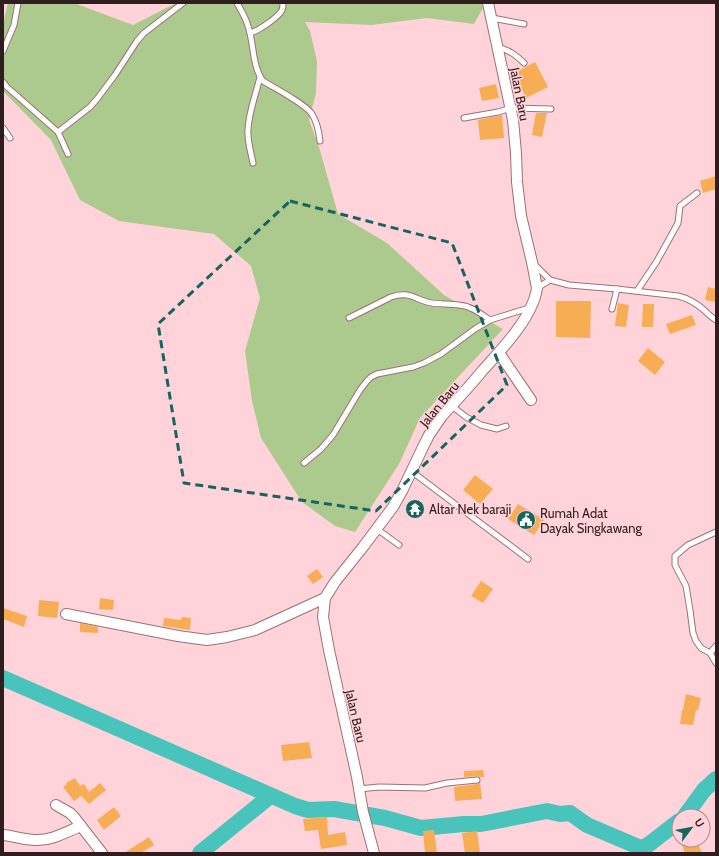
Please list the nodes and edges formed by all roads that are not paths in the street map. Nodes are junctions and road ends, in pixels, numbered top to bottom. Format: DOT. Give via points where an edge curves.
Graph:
graph roads {
  1 [pos="18,3"];
  2 [pos="183,3"];
  3 [pos="237,3"];
  4 [pos="283,3"];
  5 [pos="488,3"];
  6 [pos="492,18"];
  7 [pos="524,24"];
  8 [pos="250,33"];
  9 [pos="498,47"];
  10 [pos="3,51"];
  11 [pos="524,63"];
  12 [pos="260,76"];
  13 [pos="3,82"];
  14 [pos="5,90"];
  15 [pos="511,108"];
  16 [pos="551,109"];
  17 [pos="464,118"];
  18 [pos="3,128"];
  19 [pos="58,132"];
  20 [pos="10,138"];
  21 [pos="320,141"];
  22 [pos="68,154"];
  23 [pos="253,163"];
  24 [pos="697,193"];
  25 [pos="532,262"];
  26 [pos="550,280"];
  27 [pos="537,288"];
  28 [pos="617,288"];
  29 [pos="637,292"];
  30 [pos="531,308"];
  31 [pos="612,309"];
  32 [pos="349,318"];
  33 [pos="490,320"];
  34 [pos="716,320"];
  35 [pos="499,353"];
  36 [pos="531,400"];
  37 [pos="452,406"];
  38 [pos="506,426"];
  39 [pos="304,463"];
  40 [pos="411,471"];
  41 [pos="377,529"];
  42 [pos="716,532"];
  43 [pos="399,545"];
  44 [pos="528,560"];
  45 [pos="324,598"];
  46 [pos="66,614"];
  47 [pos="716,646"];
  48 [pos="710,653"];
  49 [pos="716,663"];
  50 [pos="477,780"];
  51 [pos="359,789"];
  52 [pos="56,804"];
  53 [pos="81,826"];
  54 [pos="3,835"];
  55 [pos="102,853"];
  56 [pos="374,853"];
  1 -- 10 [label="lane" via="14,25"];
  2 -- 19 [label="lane" via="144,32 97,99"];
  3 -- 8 [label="lane"];
  4 -- 8 [label="lane" via="280,13 262,28"];
  5 -- 6 [label="street, Jalan Baru"];
  6 -- 7 [label="lane"];
  6 -- 9 [label="street, Jalan Baru"];
  8 -- 12 [label="lane"];
  9 -- 11 [label="lane" via="511,52"];
  9 -- 15 [label="street, Jalan Baru"];
  12 -- 21 [label="lane" via="263,81 309,110 316,122"];
  12 -- 23 [label="lane" via="248,130"];
  13 -- 14 [label="lane"];
  14 -- 19 [label="lane"];
  15 -- 16 [label="lane"];
  15 -- 17 [label="lane"];
  15 -- 25 [label="street, Jalan Baru" via="520,216"];
  18 -- 20 [label="lane"];
  19 -- 22 [label="lane"];
  24 -- 29 [label="lane" via="680,206 678,223"];
  25 -- 26 [label="lane"];
  25 -- 27 [label="street, Jalan Baru"];
  26 -- 27 [label="lane"];
  26 -- 28 [label="lane" via="569,285"];
  27 -- 30 [label="street, Jalan Baru"];
  28 -- 29 [label="lane"];
  28 -- 31 [label="lane"];
  29 -- 34 [label="lane" via="684,298"];
  30 -- 33 [label="lane"];
  30 -- 35 [label="street, Jalan Baru"];
  32 -- 33 [label="lane" via="391,297 404,294 428,302 468,307"];
  33 -- 39 [label="lane" via="424,363 371,377 360,390 333,435"];
  35 -- 36 [label="street"];
  35 -- 37 [label="street, Jalan Baru"];
  37 -- 38 [label="lane" via="481,425 497,429"];
  37 -- 40 [label="street, Jalan Baru" via="429,435"];
  40 -- 41 [label="street, Jalan Baru" via="393,507"];
  40 -- 44 [label="lane"];
  41 -- 43 [label="lane"];
  41 -- 45 [label="street, Jalan Baru"];
  42 -- 48 [label="lane" via="688,545 675,556 674,561 686,586 696,641"];
  45 -- 46 [label="street" via="255,630 207,640"];
  45 -- 51 [label="street, Jalan Baru" via="324,625"];
  47 -- 48 [label="lane"];
  48 -- 49 [label="lane"];
  50 -- 51 [label="lane" via="425,788"];
  51 -- 56 [label="street, Jalan Baru"];
  52 -- 53 [label="street" via="70,813"];
  53 -- 54 [label="street" via="48,839 35,840"];
  53 -- 55 [label="street"];
}
